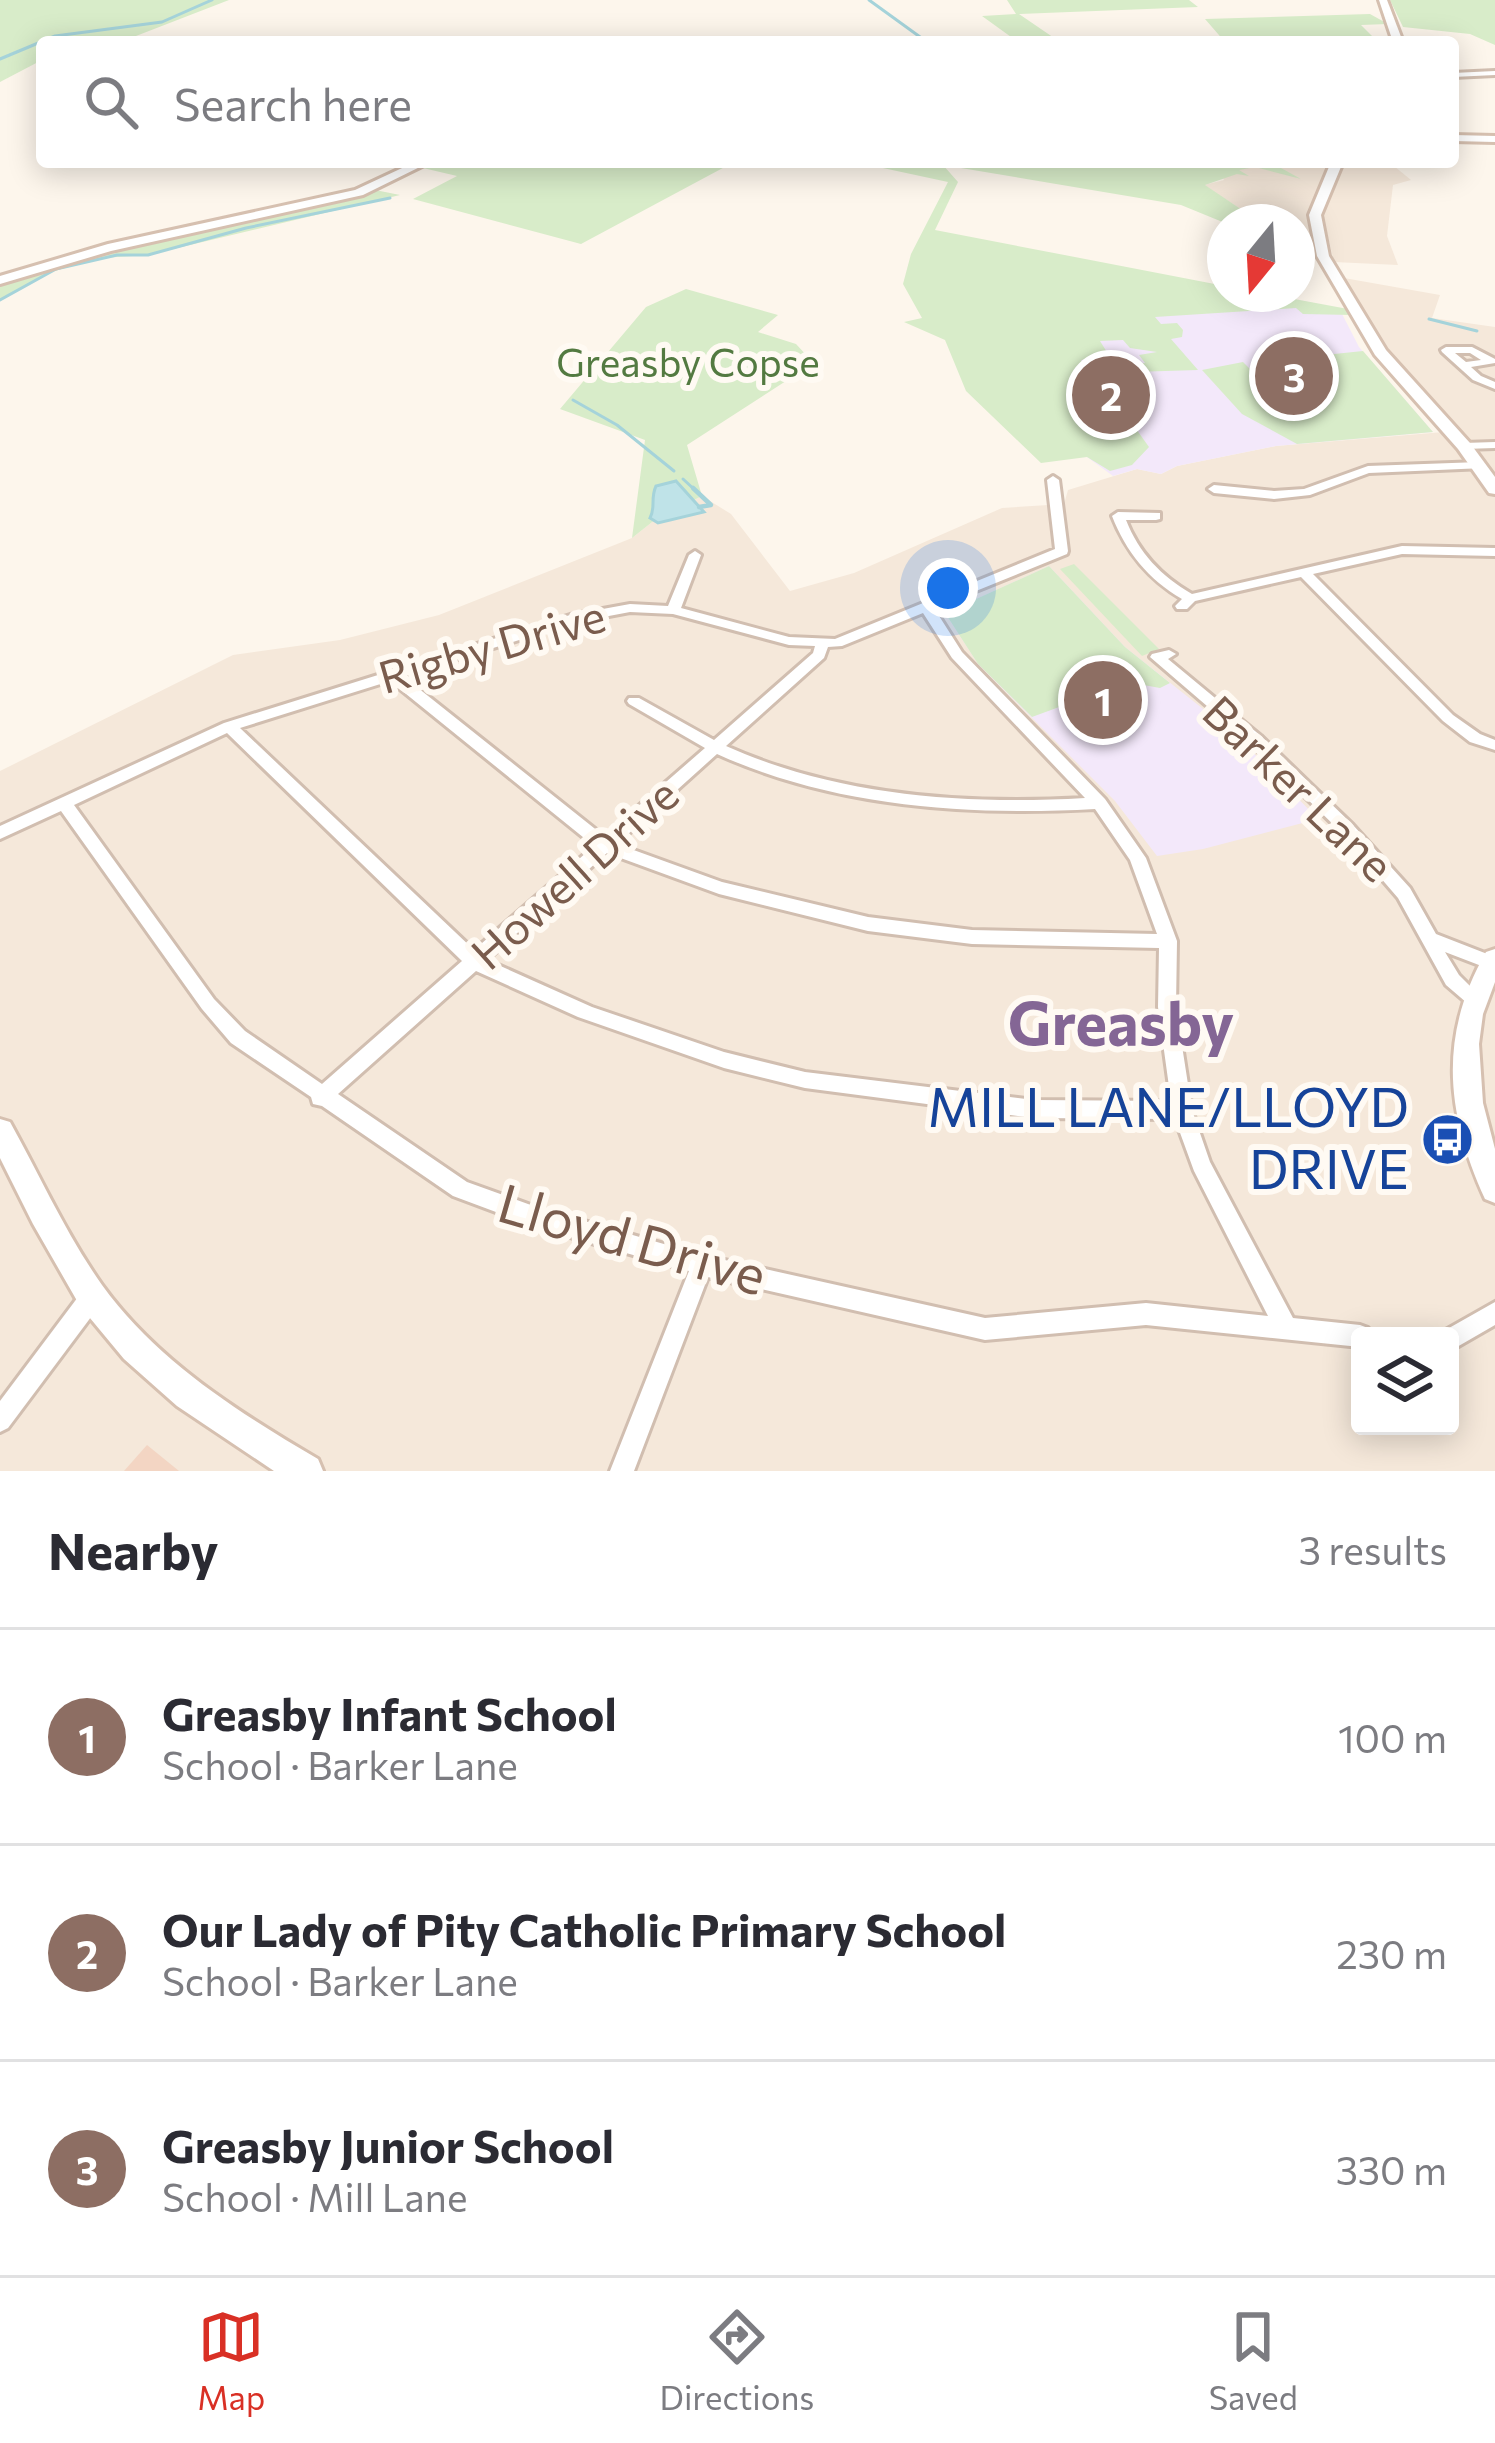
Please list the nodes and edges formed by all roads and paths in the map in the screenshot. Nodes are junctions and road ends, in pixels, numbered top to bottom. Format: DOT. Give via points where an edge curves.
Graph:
graph roads {
  1 [pos="1383,0"];
  2 [pos="1396,36"];
  3 [pos="1495,73"];
  4 [pos="1459,75"];
  5 [pos="1459,138"];
  6 [pos="1495,139"];
  7 [pos="411,168"];
  8 [pos="1334,168"];
  9 [pos="0,280"];
  10 [pos="1467,365"];
  11 [pos="1495,386"];
  12 [pos="1464,446"];
  13 [pos="1495,446"];
  14 [pos="1480,466"];
  15 [pos="1053,480"];
  16 [pos="1495,488"];
  17 [pos="1214,489"];
  18 [pos="1156,516"];
  19 [pos="1495,552"];
  20 [pos="694,555"];
  21 [pos="1304,573"];
  22 [pos="927,608"];
  23 [pos="673,610"];
  24 [pos="822,645"];
  25 [pos="1169,654"];
  26 [pos="392,675"];
  27 [pos="634,701"];
  28 [pos="229,726"];
  29 [pos="1495,745"];
  30 [pos="717,748"];
  31 [pos="64,803"];
  32 [pos="1099,803"];
  33 [pos="0,833"];
  34 [pos="605,846"];
  35 [pos="1434,940"];
  36 [pos="1168,941"];
  37 [pos="1494,962"];
  38 [pos="476,963"];
  39 [pos="1473,998"];
  40 [pos="320,1098"];
  41 [pos="1182,1110"];
  42 [pos="0,1131"];
  43 [pos="1495,1190"];
  44 [pos="702,1265"];
  45 [pos="92,1297"];
  46 [pos="1495,1313"];
  47 [pos="1286,1327"];
  48 [pos="1351,1335"];
  49 [pos="1459,1336"];
  50 [pos="0,1420"];
  51 [pos="306,1471"];
  52 [pos="622,1471"];
  1 -- 2 [label="street"];
  3 -- 4 [label="street"];
  5 -- 6 [label="street"];
  7 -- 9 [label="street" via="358,193"];
  8 -- 12 [label="street" via="1316,215 1323,256 1380,352"];
  10 -- 11 [label="street"];
  12 -- 13 [label="street"];
  12 -- 14 [label="street"];
  14 -- 16 [label="street"];
  14 -- 17 [label="street" via="1368,470 1306,492 1230,501"];
  15 -- 22 [label="street, Rigby Drive" via="1062,551"];
  18 -- 21 [label="street" via="1118,516 1140,559 1186,602"];
  19 -- 21 [label="street" via="1402,550"];
  20 -- 23 [label="street"];
  21 -- 29 [label="street" via="1448,718"];
  22 -- 24 [label="street, Rigby Drive"];
  22 -- 32 [label="street" via="957,656"];
  23 -- 24 [label="street, Rigby Drive"];
  23 -- 26 [label="street, Rigby Drive" via="575,618"];
  24 -- 30 [label="street, Howell Drive"];
  25 -- 35 [label="street, Barker Lane" via="1157,657 1309,789 1387,872"];
  26 -- 28 [label="street, Rigby Drive"];
  26 -- 34 [label="street"];
  27 -- 30 [label="street"];
  28 -- 31 [label="street, Rigby Drive"];
  28 -- 38 [label="street"];
  30 -- 32 [label="street" via="828,784 916,798"];
  30 -- 34 [label="street, Howell Drive"];
  31 -- 33 [label="street, Rigby Drive"];
  31 -- 40 [label="street, Lloyd Drive" via="208,1004"];
  32 -- 36 [label="street" via="1138,858"];
  34 -- 36 [label="street" via="719,888 868,924 994,938"];
  34 -- 38 [label="street, Howell Drive"];
  35 -- 37 [label="street"];
  35 -- 39 [label="street, Barker Lane" via="1454,986"];
  36 -- 41 [label="street" via="1167,1007"];
  37 -- 39 [label="street"];
  38 -- 40 [label="street, Howell Drive"];
  38 -- 41 [label="street" via="647,1036 805,1080 1034,1109"];
  39 -- 43 [label="street" via="1465,1044 1469,1106"];
  40 -- 44 [label="street, Lloyd Drive" via="460,1189"];
  41 -- 47 [label="street" via="1201,1165"];
  42 -- 45 [label="street"];
  44 -- 47 [label="street, Lloyd Drive" via="985,1329 1146,1314"];
  44 -- 52 [label="street"];
  45 -- 50 [label="street"];
  45 -- 51 [label="street" via="159,1369 233,1428"];
  46 -- 49 [label="street"];
  47 -- 48 [label="street, Lloyd Drive"];
}
